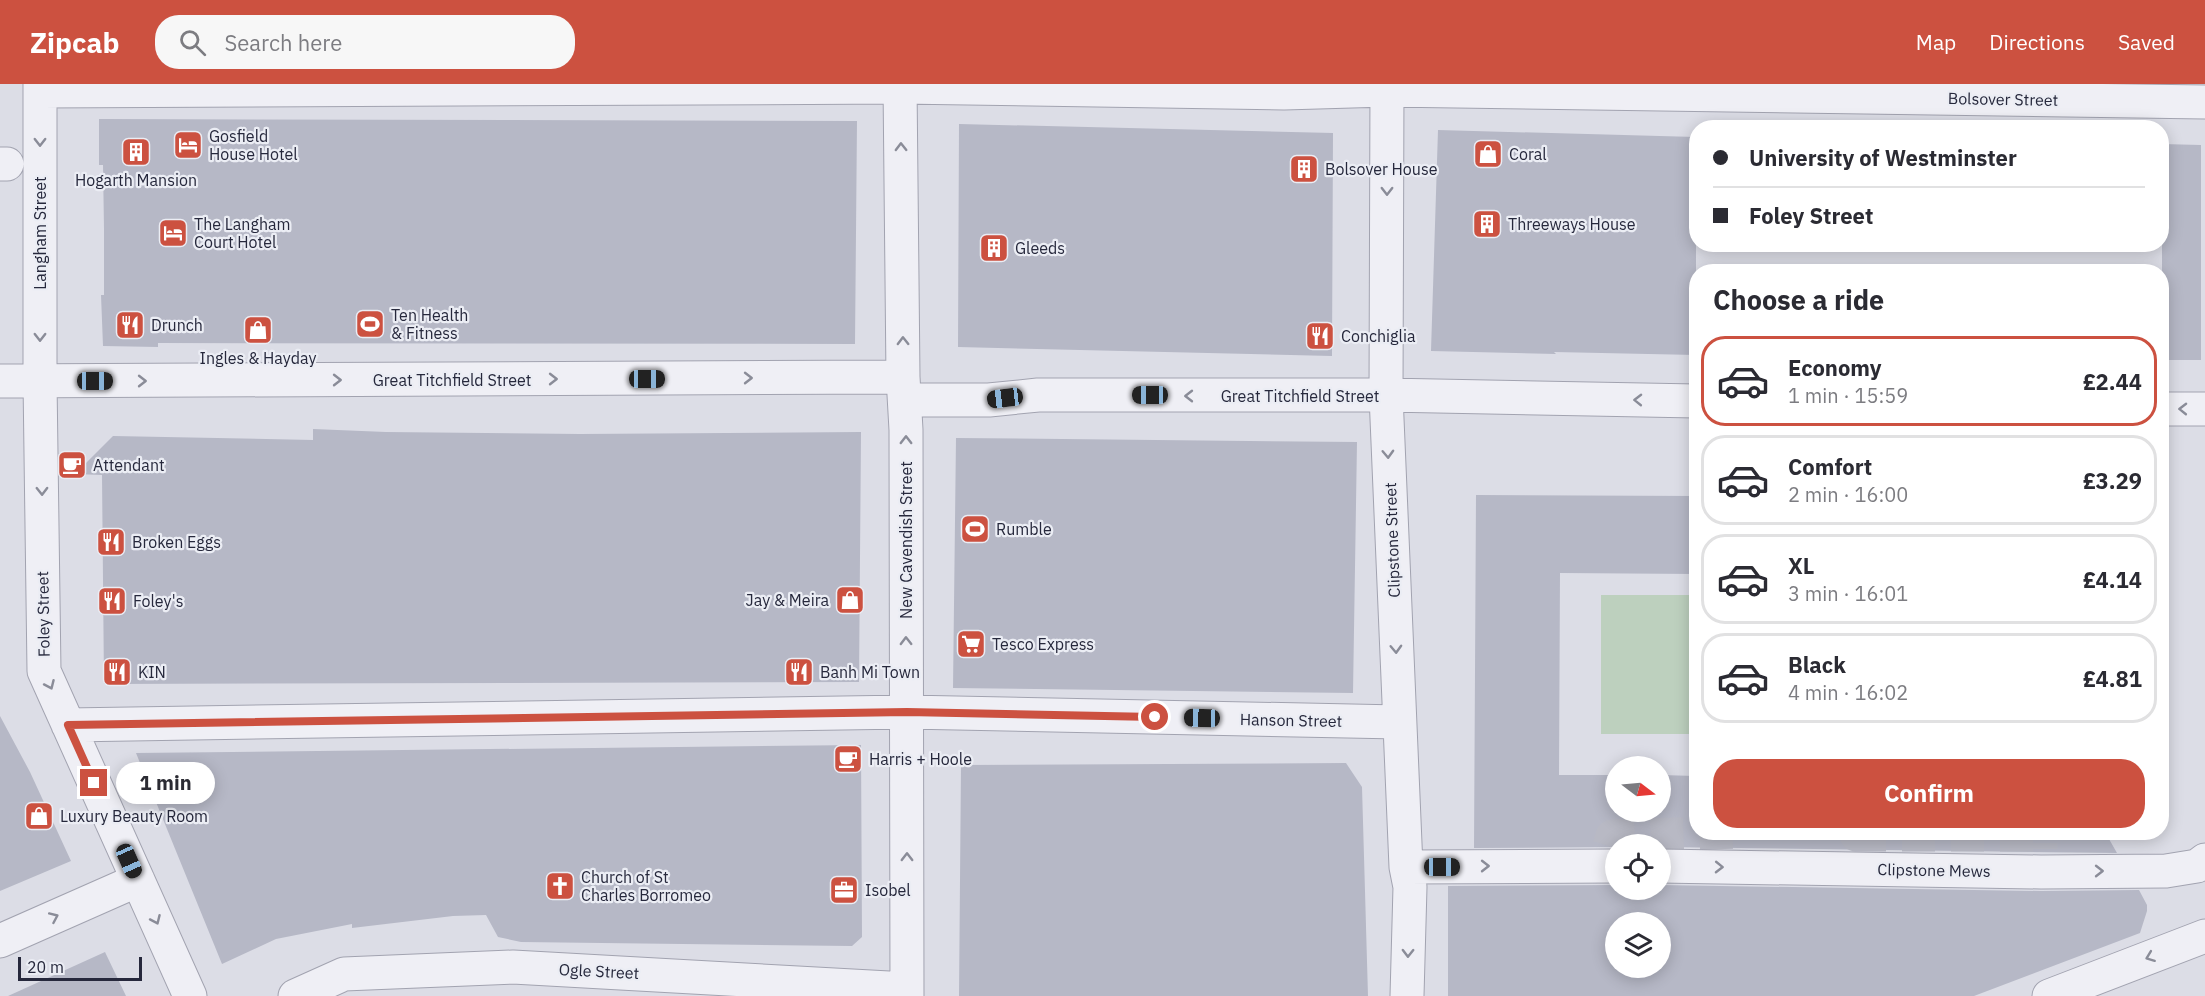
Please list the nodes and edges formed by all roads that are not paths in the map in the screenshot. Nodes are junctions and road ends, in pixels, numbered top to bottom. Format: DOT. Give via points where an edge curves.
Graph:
graph roads {
  1 [pos="900,86"];
  2 [pos="1387,87"];
  3 [pos="40,88"];
  4 [pos="2205,102"];
  5 [pos="0,381"];
  6 [pos="40,381"];
  7 [pos="904,388"];
  8 [pos="1386,395"];
  9 [pos="1689,401"];
  10 [pos="2169,409"];
  11 [pos="2205,410"];
  12 [pos="907,712"];
  13 [pos="1399,722"];
  14 [pos="68,725"];
  15 [pos="1605,859"];
  16 [pos="2205,860"];
  17 [pos="1671,866"];
  18 [pos="1406,867"];
  19 [pos="138,880"];
  20 [pos="2205,936"];
  21 [pos="0,940"];
  22 [pos="907,992"];
  23 [pos="190,996"];
  24 [pos="295,996"];
  25 [pos="1407,996"];
  26 [pos="2049,996"];
  1 -- 2 [label="street, Bolsover Street" via="1284,93"];
  1 -- 3 [label="street, Bolsover Street"];
  7 -- 1 [label="street, New Cavendish Street, one-way"];
  2 -- 4 [label="street, Bolsover Street"];
  2 -- 8 [label="street, Clipstone Street, one-way"];
  3 -- 6 [label="street, Langham Street, one-way"];
  5 -- 6 [label="street, Great Titchfield Street"];
  6 -- 7 [label="street, Great Titchfield Street, one-way"];
  6 -- 14 [label="street, Foley Street, one-way" via="44,671"];
  8 -- 7 [label="street, Great Titchfield Street, one-way" via="1038,395 989,400"];
  12 -- 7 [label="street, New Cavendish Street, one-way"];
  9 -- 8 [label="street, Great Titchfield Street, one-way"];
  8 -- 13 [label="street, Clipstone Street, one-way"];
  11 -- 10 [label="street, one-way"];
  12 -- 13 [label="street, Hanson Street"];
  12 -- 14 [label="street, Hanson Street"];
  22 -- 12 [label="street, New Cavendish Street, one-way"];
  13 -- 18 [label="street, Clipstone Street"];
  14 -- 19 [label="street, Foley Street"];
  18 -- 15 [label="street, one-way"];
  17 -- 16 [label="street, Clipstone Mews, one-way" via="2155,871 2197,866"];
  18 -- 25 [label="street, Clipstone Street, one-way" via="1410,887"];
  21 -- 19 [label="street, one-way"];
  19 -- 23 [label="street, Foley Street, one-way"];
  20 -- 26 [label="street, one-way"];
  22 -- 24 [label="street, Ogle Street" via="513,967 344,974"];
}
